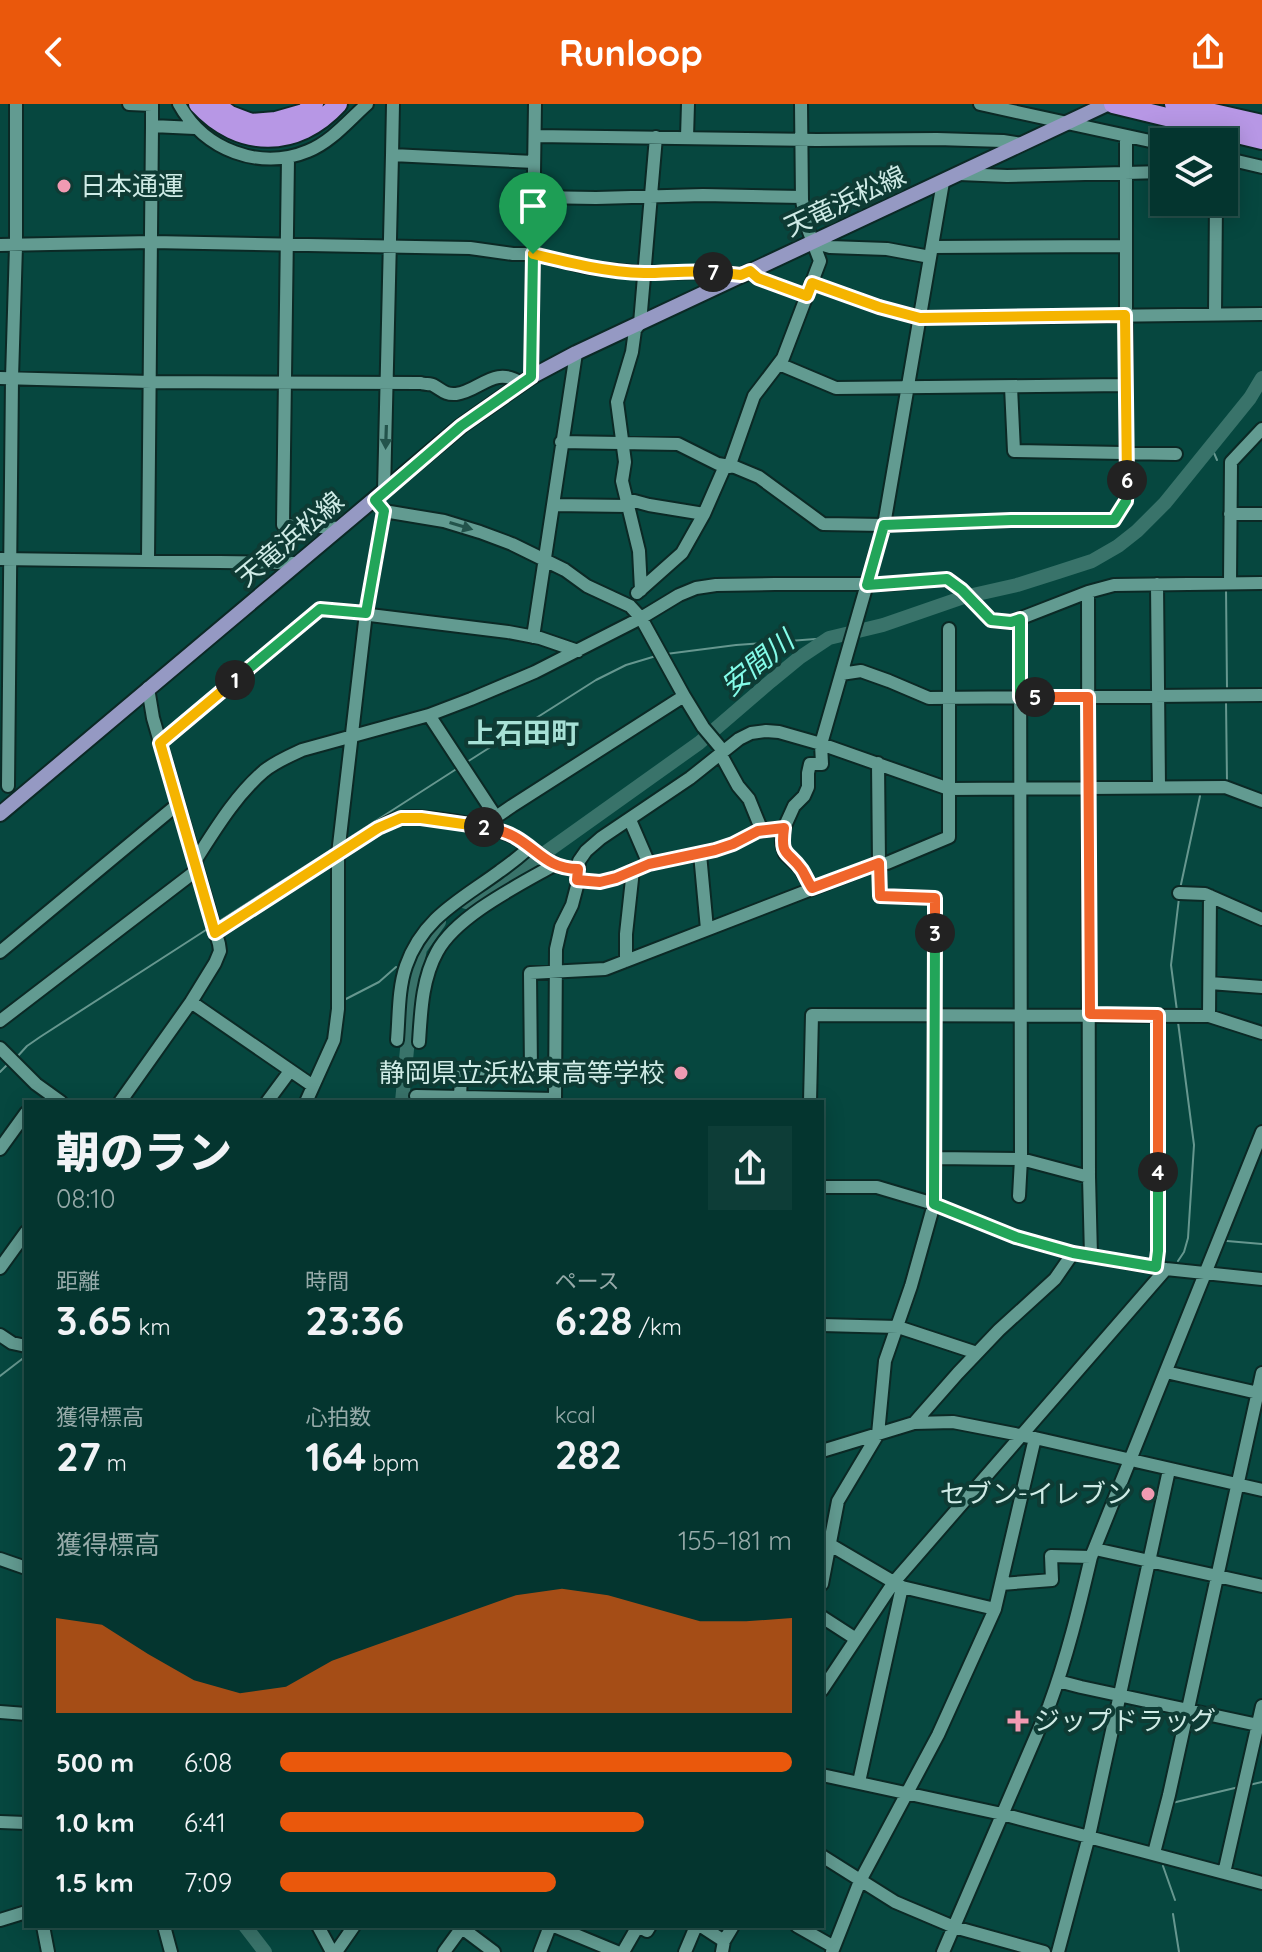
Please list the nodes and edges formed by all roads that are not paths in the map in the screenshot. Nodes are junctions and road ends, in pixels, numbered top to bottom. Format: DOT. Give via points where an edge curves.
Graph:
graph roads {
  1 [pos="16,104"];
  2 [pos="129,104"];
  3 [pos="179,104"];
  4 [pos="198,104"];
  5 [pos="215,104"];
  6 [pos="314,104"];
  7 [pos="338,104"];
  8 [pos="367,104"];
  9 [pos="393,104"];
  10 [pos="535,104"];
  11 [pos="688,104"];
  12 [pos="801,104"];
  13 [pos="980,104"];
  14 [pos="1174,104"];
  15 [pos="1116,105"];
  16 [pos="1066,123"];
  17 [pos="1262,124"];
  18 [pos="152,126"];
  19 [pos="195,128"];
  20 [pos="535,136"];
  21 [pos="1126,136"];
  22 [pos="656,137"];
  23 [pos="687,137"];
  24 [pos="800,139"];
  25 [pos="1262,140"];
  26 [pos="1150,141"];
  27 [pos="1022,144"];
  28 [pos="392,155"];
  29 [pos="288,158"];
  30 [pos="1238,161"];
  31 [pos="534,162"];
  32 [pos="1262,167"];
  33 [pos="1150,173"];
  34 [pos="959,174"];
  35 [pos="1125,174"];
  36 [pos="943,182"];
  37 [pos="534,197"];
  38 [pos="652,197"];
  39 [pos="802,197"];
  40 [pos="1216,216"];
  41 [pos="152,242"];
  42 [pos="813,242"];
  43 [pos="288,244"];
  44 [pos="0,245"];
  45 [pos="389,245"];
  46 [pos="16,246"];
  47 [pos="1125,246"];
  48 [pos="931,252"];
  49 [pos="533,254"];
  50 [pos="644,273"];
  51 [pos="746,273"];
  52 [pos="809,290"];
  53 [pos="1215,314"];
  54 [pos="1262,314"];
  55 [pos="1125,315"];
  56 [pos="920,318"];
  57 [pos="640,323"];
  58 [pos="576,353"];
  59 [pos="779,364"];
  60 [pos="6,378"];
  61 [pos="526,380"];
  62 [pos="151,382"];
  63 [pos="285,382"];
  64 [pos="387,383"];
  65 [pos="1125,385"];
  66 [pos="1011,387"];
  67 [pos="907,388"];
  68 [pos="1262,429"];
  69 [pos="561,442"];
  70 [pos="623,443"];
  71 [pos="1127,452"];
  72 [pos="1176,454"];
  73 [pos="727,467"];
  74 [pos="381,501"];
  75 [pos="628,503"];
  76 [pos="553,505"];
  77 [pos="704,514"];
  78 [pos="1230,514"];
  79 [pos="1262,514"];
  80 [pos="884,525"];
  81 [pos="340,528"];
  82 [pos="5,559"];
  83 [pos="148,560"];
  84 [pos="545,560"];
  85 [pos="297,563"];
  86 [pos="1230,583"];
  87 [pos="1262,583"];
  88 [pos="1157,584"];
  89 [pos="867,585"];
  90 [pos="641,590"];
  91 [pos="1088,592"];
  92 [pos="630,606"];
  93 [pos="366,613"];
  94 [pos="641,618"];
  95 [pos="1020,619"];
  96 [pos="949,629"];
  97 [pos="533,637"];
  98 [pos="578,651"];
  99 [pos="841,674"];
  100 [pos="148,688"];
  101 [pos="1262,695"];
  102 [pos="684,696"];
  103 [pos="1158,696"];
  104 [pos="1020,697"];
  105 [pos="1088,697"];
  106 [pos="948,698"];
  107 [pos="429,715"];
  108 [pos="351,737"];
  109 [pos="160,743"];
  110 [pos="821,744"];
  111 [pos="719,749"];
  112 [pos="878,763"];
  113 [pos="4,786"];
  114 [pos="32,787"];
  115 [pos="1159,787"];
  116 [pos="1021,788"];
  117 [pos="1089,788"];
  118 [pos="949,789"];
  119 [pos="1262,801"];
  120 [pos="178,804"];
  121 [pos="0,814"];
  122 [pos="630,820"];
  123 [pos="495,823"];
  124 [pos="784,828"];
  125 [pos="762,831"];
  126 [pos="339,848"];
  127 [pos="529,848"];
  128 [pos="700,854"];
  129 [pos="879,863"];
  130 [pos="554,864"];
  131 [pos="649,864"];
  132 [pos="196,866"];
  133 [pos="633,870"];
  134 [pos="577,874"];
  135 [pos="812,888"];
  136 [pos="1179,893"];
  137 [pos="1210,896"];
  138 [pos="1262,919"];
  139 [pos="214,928"];
  140 [pos="707,929"];
  141 [pos="0,952"];
  142 [pos="626,961"];
  143 [pos="557,972"];
  144 [pos="1210,983"];
  145 [pos="1262,987"];
  146 [pos="191,1002"];
  147 [pos="934,1014"];
  148 [pos="1021,1014"];
  149 [pos="1090,1014"];
  150 [pos="1158,1015"];
  151 [pos="1209,1016"];
  152 [pos="0,1021"];
  153 [pos="1262,1033"];
  154 [pos="397,1040"];
  155 [pos="419,1042"];
  156 [pos="8,1056"];
  157 [pos="420,1068"];
  158 [pos="461,1069"];
  159 [pos="531,1070"];
  160 [pos="290,1071"];
  161 [pos="556,1071"];
  162 [pos="313,1086"];
  163 [pos="43,1089"];
  164 [pos="416,1096"];
  165 [pos="35,1100"];
  166 [pos="58,1100"];
  167 [pos="121,1100"];
  168 [pos="268,1100"];
  169 [pos="307,1100"];
  170 [pos="460,1100"];
  171 [pos="555,1100"];
  172 [pos="810,1100"];
  173 [pos="24,1116"];
  174 [pos="1262,1132"];
  175 [pos="0,1149"];
  176 [pos="934,1158"];
  177 [pos="1021,1159"];
  178 [pos="1257,1159"];
  179 [pos="1089,1177"];
  180 [pos="824,1187"];
  181 [pos="1019,1196"];
  182 [pos="934,1204"];
  183 [pos="24,1235"];
  184 [pos="1073,1253"];
  185 [pos="1091,1256"];
  186 [pos="0,1268"];
  187 [pos="1161,1268"];
  188 [pos="1205,1272"];
  189 [pos="1262,1279"];
  190 [pos="824,1325"];
  191 [pos="898,1327"];
  192 [pos="0,1335"];
  193 [pos="24,1346"];
  194 [pos="977,1353"];
  195 [pos="1166,1372"];
  196 [pos="1262,1373"];
  197 [pos="1260,1394"];
  198 [pos="914,1423"];
  199 [pos="878,1434"];
  200 [pos="1020,1435"];
  201 [pos="1035,1438"];
  202 [pos="824,1450"];
  203 [pos="1129,1460"];
  204 [pos="1169,1470"];
  205 [pos="1237,1485"];
  206 [pos="1262,1490"];
  207 [pos="826,1542"];
  208 [pos="1093,1553"];
  209 [pos="0,1559"];
  210 [pos="1150,1562"];
  211 [pos="824,1563"];
  212 [pos="24,1567"];
  213 [pos="1217,1576"];
  214 [pos="1001,1584"];
  215 [pos="898,1585"];
  216 [pos="1262,1586"];
  217 [pos="995,1609"];
  218 [pos="824,1618"];
  219 [pos="856,1639"];
  220 [pos="1058,1681"];
  221 [pos="824,1687"];
  222 [pos="1120,1694"];
  223 [pos="1262,1706"];
  224 [pos="1188,1709"];
  225 [pos="0,1712"];
  226 [pos="24,1714"];
  227 [pos="1260,1726"];
  228 [pos="824,1775"];
  229 [pos="859,1782"];
  230 [pos="907,1794"];
  231 [pos="1002,1814"];
  232 [pos="0,1822"];
  233 [pos="24,1823"];
  234 [pos="1089,1836"];
  235 [pos="1154,1853"];
  236 [pos="824,1857"];
  237 [pos="1224,1873"];
  238 [pos="860,1881"];
  239 [pos="1262,1883"];
  240 [pos="24,1913"];
  241 [pos="0,1920"];
  242 [pos="954,1927"];
  243 [pos="43,1928"];
  244 [pos="165,1928"];
  245 [pos="319,1928"];
  246 [pos="352,1928"];
  247 [pos="461,1928"];
  248 [pos="463,1928"];
  249 [pos="551,1928"];
  250 [pos="557,1928"];
  251 [pos="637,1928"];
  252 [pos="697,1928"];
  253 [pos="700,1928"];
  254 [pos="732,1928"];
  255 [pos="800,1928"];
  256 [pos="723,1947"];
  257 [pos="833,1950"];
  258 [pos="48,1952"];
  259 [pos="171,1952"];
  260 [pos="334,1952"];
  261 [pos="444,1952"];
  262 [pos="494,1952"];
  263 [pos="540,1952"];
  264 [pos="616,1952"];
  265 [pos="623,1952"];
  266 [pos="685,1952"];
  267 [pos="943,1952"];
  268 [pos="1044,1952"];
  269 [pos="1058,1952"];
  1 -- 46 [label="street"];
  2 -- 18 [label="street" via="152,105"];
  3 -- 19 [label="street"];
  4 -- 7 [label="highway" via="226,128 268,139 313,126"];
  5 -- 6 [label="highway" via="251,123 304,113"];
  8 -- 29 [label="street" via="321,144"];
  9 -- 28 [label="street"];
  10 -- 20 [label="street"];
  11 -- 23 [label="street"];
  12 -- 24 [label="street"];
  13 -- 16 [label="street"];
  14 -- 17 [label="highway"];
  15 -- 16 [label="main road, 天竜浜松線"];
  15 -- 25 [label="highway"];
  16 -- 21 [label="street"];
  16 -- 27 [label="main road, 天竜浜松線"];
  18 -- 19 [label="street"];
  18 -- 41 [label="street"];
  19 -- 29 [label="street" via="233,152 265,160"];
  20 -- 22 [label="street"];
  20 -- 31 [label="street"];
  21 -- 26 [label="street"];
  21 -- 35 [label="street"];
  22 -- 23 [label="street"];
  22 -- 38 [label="street"];
  23 -- 24 [label="street"];
  24 -- 27 [label="street"];
  24 -- 39 [label="street"];
  27 -- 34 [label="main road, 天竜浜松線"];
  28 -- 31 [label="street"];
  28 -- 45 [label="street"];
  29 -- 43 [label="street"];
  30 -- 32 [label="street"];
  31 -- 37 [label="street"];
  33 -- 35 [label="street"];
  34 -- 35 [label="street"];
  34 -- 36 [label="main road, 天竜浜松線"];
  35 -- 47 [label="street"];
  36 -- 42 [label="main road, 天竜浜松線"];
  36 -- 48 [label="street"];
  37 -- 38 [label="street"];
  37 -- 49 [label="street"];
  38 -- 39 [label="street"];
  38 -- 50 [label="street"];
  39 -- 42 [label="street"];
  40 -- 53 [label="street"];
  41 -- 43 [label="street"];
  41 -- 46 [label="street"];
  41 -- 62 [label="street"];
  42 -- 48 [label="street"];
  42 -- 51 [label="main road, 天竜浜松線"];
  42 -- 52 [label="street" via="820,261"];
  43 -- 45 [label="street"];
  43 -- 63 [label="street"];
  44 -- 46 [label="street"];
  45 -- 49 [label="street"];
  45 -- 64 [label="street"];
  46 -- 60 [label="street"];
  47 -- 48 [label="street"];
  47 -- 55 [label="street"];
  48 -- 56 [label="street"];
  49 -- 50 [label="street"];
  49 -- 61 [label="street"];
  50 -- 51 [label="street"];
  50 -- 57 [label="street"];
  51 -- 52 [label="street"];
  51 -- 57 [label="main road, 天竜浜松線"];
  52 -- 56 [label="street"];
  52 -- 59 [label="street"];
  53 -- 54 [label="street"];
  53 -- 55 [label="street"];
  55 -- 56 [label="street"];
  55 -- 65 [label="street"];
  56 -- 67 [label="street"];
  57 -- 58 [label="main road, 天竜浜松線"];
  57 -- 70 [label="street" via="617,402"];
  58 -- 61 [label="main road, 天竜浜松線"];
  58 -- 69 [label="street"];
  59 -- 67 [label="street" via="836,388"];
  59 -- 73 [label="street" via="754,396"];
  60 -- 62 [label="street"];
  60 -- 82 [label="street"];
  61 -- 64 [label="street" via="498,377 454,394 432,385"];
  61 -- 74 [label="main road, 天竜浜松線" via="461,426"];
  62 -- 63 [label="street"];
  62 -- 83 [label="street"];
  63 -- 64 [label="street"];
  63 -- 81 [label="street" via="283,525"];
  64 -- 74 [label="street, one-way"];
  65 -- 66 [label="street"];
  65 -- 71 [label="street"];
  66 -- 67 [label="street"];
  66 -- 71 [label="street" via="1014,451"];
  67 -- 80 [label="street"];
  68 -- 78 [label="street" via="1231,462"];
  69 -- 70 [label="street"];
  69 -- 76 [label="street"];
  70 -- 73 [label="street" via="678,444"];
  70 -- 75 [label="street" via="622,481"];
  71 -- 72 [label="street"];
  71 -- 80 [label="street" via="1126,501 1114,520"];
  73 -- 77 [label="street"];
  73 -- 80 [label="street" via="759,477 823,524"];
  74 -- 81 [label="main road, 天竜浜松線"];
  74 -- 84 [label="street, one-way" via="491,536"];
  74 -- 93 [label="street"];
  75 -- 76 [label="street"];
  75 -- 77 [label="street"];
  75 -- 90 [label="street"];
  76 -- 84 [label="street"];
  77 -- 90 [label="street" via="682,553"];
  78 -- 79 [label="street"];
  78 -- 86 [label="street"];
  80 -- 89 [label="street"];
  81 -- 85 [label="main road, 天竜浜松線"];
  82 -- 83 [label="street"];
  82 -- 113 [label="street"];
  83 -- 85 [label="street"];
  84 -- 92 [label="street"];
  84 -- 97 [label="street"];
  85 -- 100 [label="main road, 天竜浜松線"];
  86 -- 87 [label="street"];
  86 -- 88 [label="street"];
  88 -- 91 [label="street"];
  88 -- 103 [label="street"];
  89 -- 94 [label="street" via="716,585 679,595"];
  89 -- 95 [label="street" via="947,579 991,620"];
  89 -- 99 [label="street"];
  90 -- 92 [label="street"];
  91 -- 95 [label="street"];
  91 -- 105 [label="street"];
  92 -- 94 [label="street"];
  93 -- 97 [label="street"];
  93 -- 108 [label="street"];
  93 -- 109 [label="street" via="320,609"];
  94 -- 98 [label="street"];
  94 -- 102 [label="street"];
  95 -- 104 [label="street"];
  96 -- 106 [label="street"];
  97 -- 98 [label="street"];
  98 -- 107 [label="street"];
  99 -- 106 [label="street" via="861,671 929,698"];
  99 -- 110 [label="street"];
  100 -- 109 [label="street"];
  100 -- 114 [label="main road, 天竜浜松線"];
  101 -- 103 [label="street"];
  102 -- 111 [label="street"];
  102 -- 123 [label="street"];
  103 -- 105 [label="street"];
  103 -- 115 [label="street"];
  104 -- 105 [label="street"];
  104 -- 106 [label="street"];
  104 -- 116 [label="street"];
  105 -- 117 [label="street"];
  106 -- 118 [label="street"];
  107 -- 108 [label="street"];
  107 -- 123 [label="street"];
  108 -- 126 [label="street"];
  108 -- 132 [label="street" via="302,750 264,771 229,809"];
  109 -- 120 [label="street"];
  110 -- 111 [label="street" via="766,731"];
  110 -- 112 [label="street"];
  110 -- 124 [label="street" via="822,764 810,764 808,787"];
  111 -- 122 [label="street" via="690,778"];
  111 -- 125 [label="street"];
  112 -- 118 [label="street"];
  112 -- 129 [label="street"];
  113 -- 114 [label="street"];
  114 -- 121 [label="main road, 天竜浜松線"];
  115 -- 117 [label="street"];
  115 -- 119 [label="street" via="1225,787"];
  116 -- 117 [label="street"];
  116 -- 118 [label="street"];
  116 -- 148 [label="street"];
  117 -- 149 [label="street"];
  118 -- 129 [label="street" via="949,837"];
  120 -- 132 [label="street"];
  120 -- 141 [label="street"];
  122 -- 131 [label="street"];
  122 -- 134 [label="street" via="586,851"];
  123 -- 126 [label="street" via="401,818"];
  123 -- 127 [label="street"];
  124 -- 125 [label="street"];
  124 -- 135 [label="street" via="785,854"];
  125 -- 128 [label="street"];
  126 -- 139 [label="street"];
  126 -- 162 [label="street" via="334,1040"];
  127 -- 130 [label="street"];
  127 -- 154 [label="street" via="431,922 405,969"];
  128 -- 131 [label="street"];
  128 -- 140 [label="street"];
  129 -- 135 [label="street"];
  129 -- 147 [label="street" via="880,896 935,898"];
  130 -- 134 [label="street"];
  130 -- 155 [label="street" via="470,916 443,944 423,994"];
  131 -- 133 [label="street"];
  132 -- 139 [label="street"];
  132 -- 152 [label="street"];
  133 -- 134 [label="street" via="600,882"];
  133 -- 142 [label="street"];
  134 -- 143 [label="street" via="556,949"];
  135 -- 140 [label="street"];
  136 -- 137 [label="street"];
  137 -- 138 [label="street"];
  137 -- 144 [label="street"];
  139 -- 146 [label="street" via="220,951"];
  140 -- 142 [label="street"];
  142 -- 143 [label="street" via="605,969"];
  143 -- 159 [label="street" via="530,973"];
  143 -- 161 [label="street"];
  144 -- 145 [label="street"];
  144 -- 151 [label="street"];
  146 -- 160 [label="street"];
  146 -- 167 [label="street"];
  147 -- 148 [label="street"];
  147 -- 172 [label="street" via="812,1015"];
  147 -- 176 [label="street"];
  148 -- 149 [label="street"];
  148 -- 177 [label="street"];
  149 -- 150 [label="street"];
  149 -- 179 [label="street"];
  150 -- 151 [label="street"];
  150 -- 187 [label="street"];
  151 -- 153 [label="street"];
  156 -- 163 [label="street"];
  157 -- 158 [label="street"];
  158 -- 159 [label="street"];
  158 -- 170 [label="street"];
  159 -- 161 [label="street"];
  160 -- 162 [label="street"];
  160 -- 168 [label="street"];
  161 -- 171 [label="street"];
  162 -- 169 [label="street"];
  163 -- 165 [label="street"];
  163 -- 166 [label="street"];
  164 -- 170 [label="street"];
  173 -- 175 [label="street"];
  174 -- 178 [label="street"];
  176 -- 177 [label="street"];
  176 -- 182 [label="street"];
  177 -- 179 [label="street"];
  177 -- 181 [label="street"];
  178 -- 188 [label="street"];
  179 -- 185 [label="street"];
  180 -- 182 [label="street" via="877,1187"];
  182 -- 184 [label="street"];
  182 -- 191 [label="street"];
  183 -- 186 [label="street"];
  184 -- 185 [label="street"];
  184 -- 194 [label="street" via="1055,1279"];
  185 -- 187 [label="street"];
  187 -- 188 [label="street"];
  187 -- 200 [label="street"];
  188 -- 189 [label="street"];
  188 -- 195 [label="street"];
  190 -- 191 [label="street"];
  191 -- 194 [label="street"];
  191 -- 199 [label="street" via="885,1361"];
  192 -- 193 [label="street"];
  194 -- 198 [label="street"];
  195 -- 197 [label="street"];
  195 -- 203 [label="street"];
  196 -- 197 [label="street"];
  197 -- 205 [label="street"];
  198 -- 199 [label="street"];
  198 -- 200 [label="street" via="953,1422"];
  199 -- 202 [label="street"];
  199 -- 207 [label="street" via="838,1501"];
  200 -- 201 [label="street"];
  200 -- 215 [label="street"];
  201 -- 203 [label="street"];
  201 -- 214 [label="street"];
  203 -- 204 [label="street"];
  203 -- 208 [label="street"];
  204 -- 205 [label="street"];
  204 -- 210 [label="street"];
  205 -- 206 [label="street"];
  205 -- 213 [label="street"];
  207 -- 211 [label="street"];
  207 -- 215 [label="street"];
  208 -- 210 [label="street"];
  208 -- 214 [label="street" via="1051,1556 1052,1580"];
  208 -- 220 [label="street"];
  209 -- 212 [label="street"];
  210 -- 213 [label="street"];
  210 -- 222 [label="street"];
  213 -- 216 [label="street"];
  213 -- 224 [label="street"];
  214 -- 217 [label="street"];
  215 -- 217 [label="street"];
  215 -- 219 [label="street"];
  215 -- 229 [label="street"];
  217 -- 230 [label="street"];
  218 -- 219 [label="street"];
  219 -- 221 [label="street"];
  220 -- 222 [label="street"];
  220 -- 231 [label="street"];
  222 -- 224 [label="street"];
  222 -- 234 [label="street"];
  223 -- 227 [label="street"];
  224 -- 227 [label="street"];
  224 -- 235 [label="street"];
  225 -- 226 [label="street"];
  227 -- 237 [label="street"];
  228 -- 229 [label="street"];
  229 -- 230 [label="street"];
  230 -- 231 [label="street"];
  230 -- 238 [label="street"];
  231 -- 234 [label="street"];
  231 -- 242 [label="street"];
  232 -- 233 [label="street"];
  234 -- 235 [label="street"];
  234 -- 269 [label="street"];
  235 -- 237 [label="street"];
  236 -- 238 [label="street"];
  237 -- 239 [label="street"];
  238 -- 242 [label="street"];
  238 -- 257 [label="street"];
  240 -- 241 [label="street"];
  242 -- 267 [label="street"];
  242 -- 268 [label="street"];
  243 -- 258 [label="street"];
  244 -- 259 [label="street"];
  245 -- 260 [label="street"];
  246 -- 260 [label="street"];
  247 -- 261 [label="street"];
  248 -- 262 [label="street"];
  249 -- 263 [label="street"];
  250 -- 264 [label="street"];
  251 -- 265 [label="street"];
  252 -- 266 [label="street"];
  253 -- 256 [label="street"];
  254 -- 256 [label="street"];
  255 -- 257 [label="street"];
}
